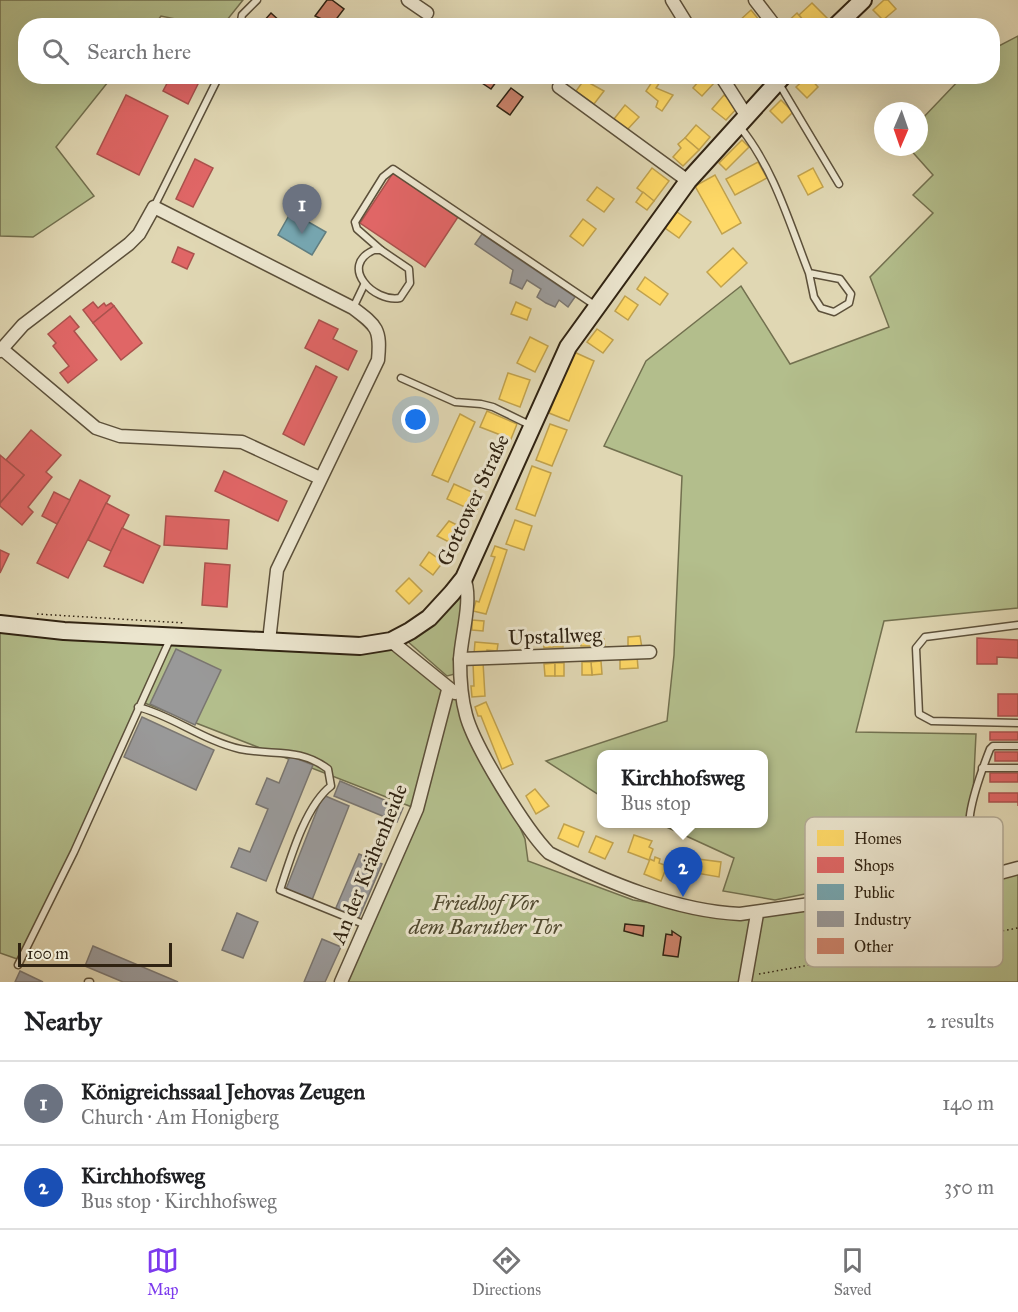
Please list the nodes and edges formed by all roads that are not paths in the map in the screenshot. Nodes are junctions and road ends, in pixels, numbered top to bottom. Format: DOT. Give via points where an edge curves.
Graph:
graph roads {
  1 [pos="257,0"];
  2 [pos="408,0"];
  3 [pos="672,0"];
  4 [pos="755,0"];
  5 [pos="863,0"];
  6 [pos="426,13"];
  7 [pos="241,18"];
  8 [pos="683,18"];
  9 [pos="769,18"];
  10 [pos="844,18"];
  11 [pos="215,84"];
  12 [pos="726,84"];
  13 [pos="776,84"];
  14 [pos="784,84"];
  15 [pos="559,87"];
  16 [pos="742,119"];
  17 [pos="687,180"];
  18 [pos="839,184"];
  19 [pos="154,207"];
  20 [pos="381,250"];
  21 [pos="809,273"];
  22 [pos="363,285"];
  23 [pos="597,306"];
  24 [pos="353,308"];
  25 [pos="1,350"];
  26 [pos="401,378"];
  27 [pos="532,426"];
  28 [pos="320,478"];
  29 [pos="464,578"];
  30 [pos="0,624"];
  31 [pos="1018,625"];
  32 [pos="171,637"];
  33 [pos="269,641"];
  34 [pos="391,641"];
  35 [pos="650,652"];
  36 [pos="460,659"];
  37 [pos="448,690"];
  38 [pos="462,696"];
  39 [pos="138,707"];
  40 [pos="1018,723"];
  41 [pos="1018,746"];
  42 [pos="982,768"];
  43 [pos="1018,768"];
  44 [pos="970,817"];
  45 [pos="1018,868"];
  46 [pos="1003,872"];
  47 [pos="805,906"];
  48 [pos="757,914"];
  49 [pos="366,925"];
  50 [pos="18,965"];
  51 [pos="746,979"];
  52 [pos="341,982"];
  1 -- 7 [label="lane"];
  2 -- 6 [label="street"];
  3 -- 8 [label="street"];
  4 -- 9 [label="street"];
  5 -- 10 [label="street"];
  11 -- 19 [label="lane"];
  12 -- 16 [label="street"];
  13 -- 16 [label="street, Gottower Straße"];
  14 -- 18 [label="lane"];
  15 -- 17 [label="street"];
  16 -- 17 [label="street, Gottower Straße"];
  16 -- 21 [label="lane" via="773,180"];
  17 -- 23 [label="street, Gottower Straße"];
  19 -- 24 [label="street"];
  19 -- 25 [label="street" via="129,244 23,325"];
  20 -- 22 [label="lane" via="368,253 359,266"];
  20 -- 22 [label="lane" via="407,266 410,283 404,295 388,298"];
  20 -- 23 [label="lane" via="357,229 355,222 383,177 393,169"];
  21 -- 21 [label="lane" via="840,279 851,294 849,303 834,312 821,308 814,297"];
  22 -- 24 [label="lane"];
  23 -- 27 [label="street, Gottower Straße" via="568,346"];
  24 -- 28 [label="street" via="375,324 380,339 378,360"];
  25 -- 28 [label="street" via="96,428 120,436 242,442"];
  26 -- 27 [label="lane" via="455,402 493,407"];
  27 -- 29 [label="street, Gottower Straße"];
  28 -- 33 [label="street" via="277,570"];
  29 -- 34 [label="street, Gottower Straße" via="429,618"];
  29 -- 36 [label="street" via="469,589"];
  30 -- 32 [label="street, Gottower Straße"];
  31 -- 40 [label="lane" via="925,637 916,648 919,714 932,721"];
  32 -- 33 [label="street, Gottower Straße"];
  32 -- 39 [label="lane"];
  33 -- 34 [label="street, Gottower Straße" via="360,646"];
  34 -- 37 [label="street"];
  35 -- 36 [label="street, Upstallweg"];
  36 -- 38 [label="street"];
  37 -- 38 [label="street"];
  37 -- 49 [label="street, An der Krähenheide" via="417,809"];
  38 -- 48 [label="street" via="466,717 484,754 522,818 549,853 654,897 724,913"];
  39 -- 49 [label="lane" via="240,749 296,753 328,769 331,786 320,797 292,852 280,890"];
  39 -- 50 [label="lane" via="74,852"];
  41 -- 42 [label="lane" via="993,746"];
  42 -- 43 [label="lane"];
  42 -- 44 [label="lane"];
  45 -- 46 [label="street"];
  47 -- 48 [label="street"];
  48 -- 51 [label="street"];
  49 -- 52 [label="street, An der Krähenheide"];
}
